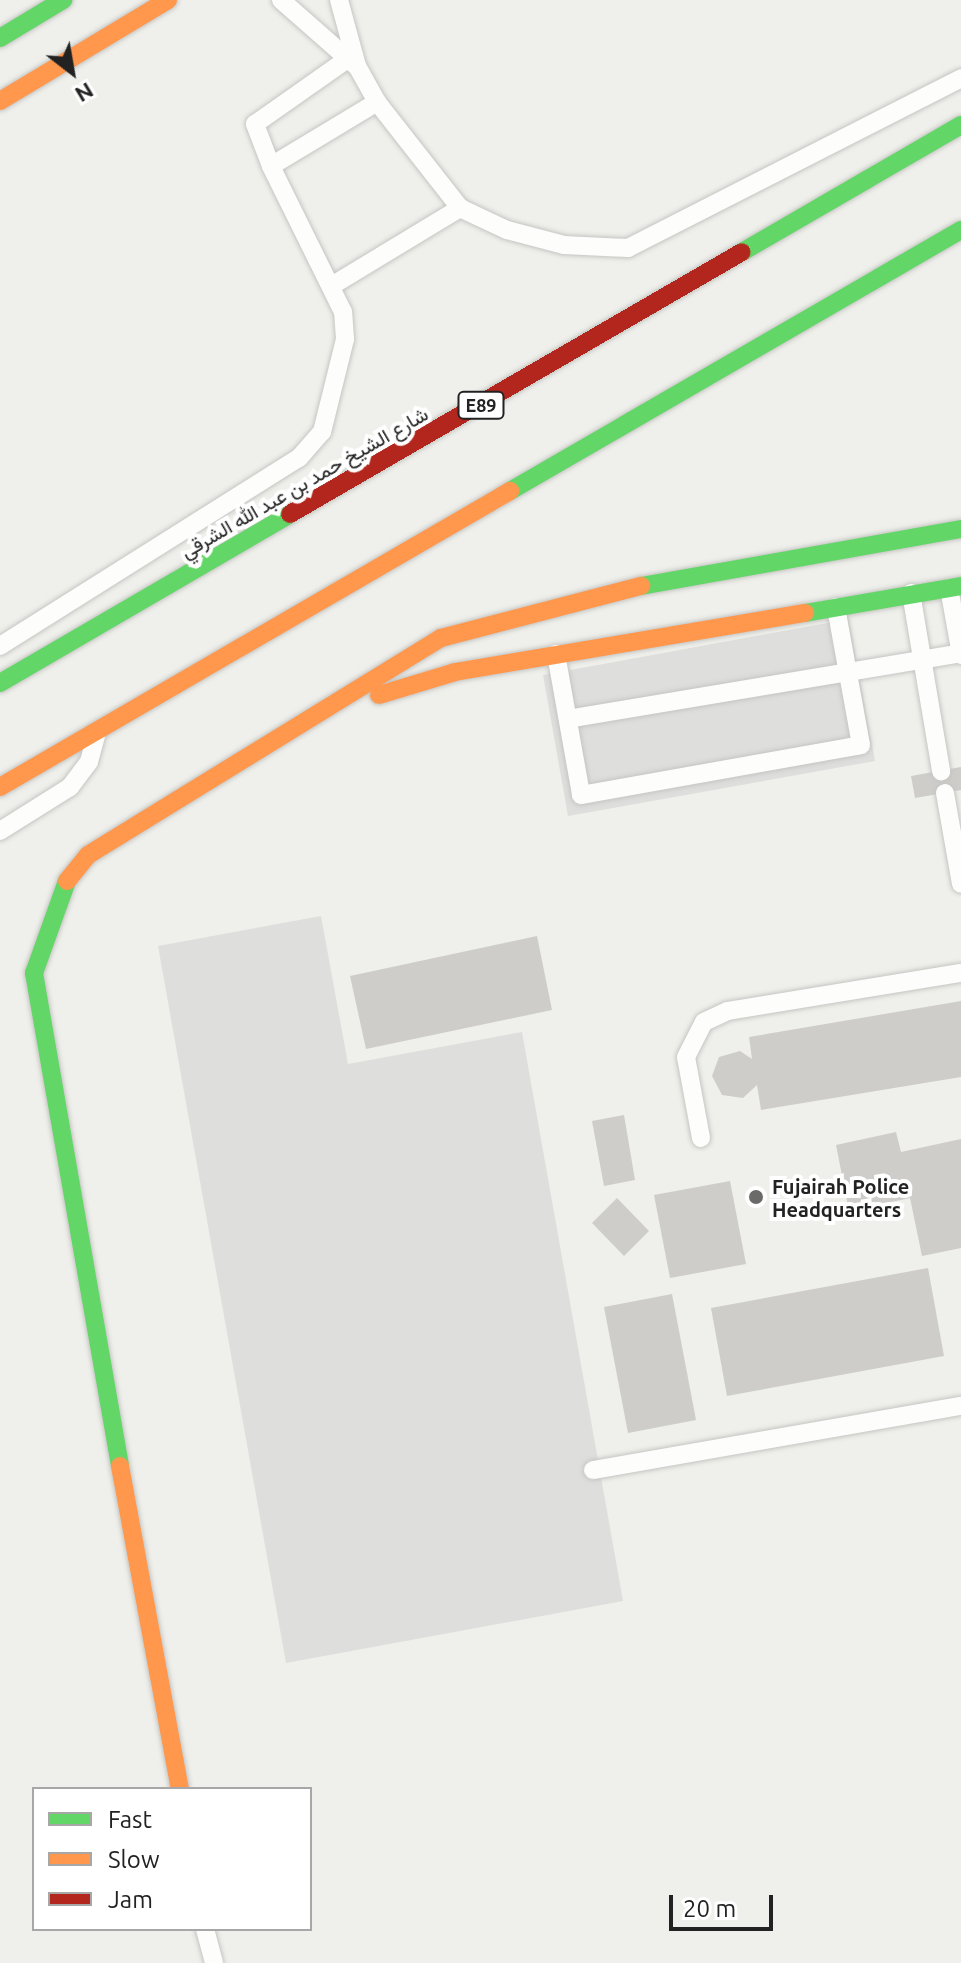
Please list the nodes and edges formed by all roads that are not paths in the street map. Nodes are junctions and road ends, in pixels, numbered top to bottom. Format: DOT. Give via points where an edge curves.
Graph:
graph roads {
  1 [pos="63,0"];
  2 [pos="168,0"];
  3 [pos="281,0"];
  4 [pos="339,0"];
  5 [pos="0,38"];
  6 [pos="352,63"];
  7 [pos="961,78"];
  8 [pos="0,101"];
  9 [pos="377,102"];
  10 [pos="961,125"];
  11 [pos="271,166"];
  12 [pos="460,208"];
  13 [pos="961,230"];
  14 [pos="333,285"];
  15 [pos="961,529"];
  16 [pos="955,587"];
  17 [pos="911,593"];
  18 [pos="836,607"];
  19 [pos="0,646"];
  20 [pos="556,654"];
  21 [pos="961,654"];
  22 [pos="922,658"];
  23 [pos="848,672"];
  24 [pos="0,683"];
  25 [pos="327,711"];
  26 [pos="568,719"];
  27 [pos="97,730"];
  28 [pos="941,771"];
  29 [pos="0,787"];
  30 [pos="945,793"];
  31 [pos="0,831"];
  32 [pos="961,884"];
  33 [pos="961,973"];
  34 [pos="701,1138"];
  35 [pos="961,1406"];
  36 [pos="593,1470"];
  37 [pos="180,1787"];
  38 [pos="206,1931"];
  39 [pos="214,1963"];
  1 -- 5 [label="main road"];
  2 -- 8 [label="main road"];
  3 -- 6 [label="lane"];
  4 -- 6 [label="lane"];
  6 -- 9 [label="lane"];
  6 -- 11 [label="lane" via="255,124"];
  7 -- 12 [label="lane" via="628,248 535,238"];
  9 -- 11 [label="lane"];
  9 -- 12 [label="lane"];
  10 -- 24 [label="main road, شارع الشيخ حمد بن عبد الله الشرقي / E89"];
  11 -- 14 [label="lane"];
  12 -- 14 [label="lane"];
  13 -- 27 [label="main road"];
  14 -- 19 [label="lane" via="345,339 322,432 299,458"];
  15 -- 25 [label="main road" via="621,590 470,629 441,638"];
  16 -- 17 [label="main road"];
  16 -- 21 [label="lane"];
  17 -- 18 [label="main road"];
  17 -- 22 [label="lane"];
  18 -- 20 [label="main road"];
  18 -- 23 [label="lane"];
  20 -- 25 [label="main road" via="455,672"];
  20 -- 26 [label="lane"];
  21 -- 22 [label="lane"];
  22 -- 23 [label="lane"];
  22 -- 28 [label="lane"];
  23 -- 26 [label="lane"];
  23 -- 26 [label="lane" via="861,745 581,795"];
  25 -- 37 [label="main road" via="88,855 60,891 34,973"];
  27 -- 29 [label="main road"];
  27 -- 31 [label="lane" via="81,776"];
  30 -- 32 [label="lane"];
  33 -- 34 [label="lane" via="728,1011 704,1022 686,1057"];
  35 -- 36 [label="lane"];
  38 -- 39 [label="lane"];
}
